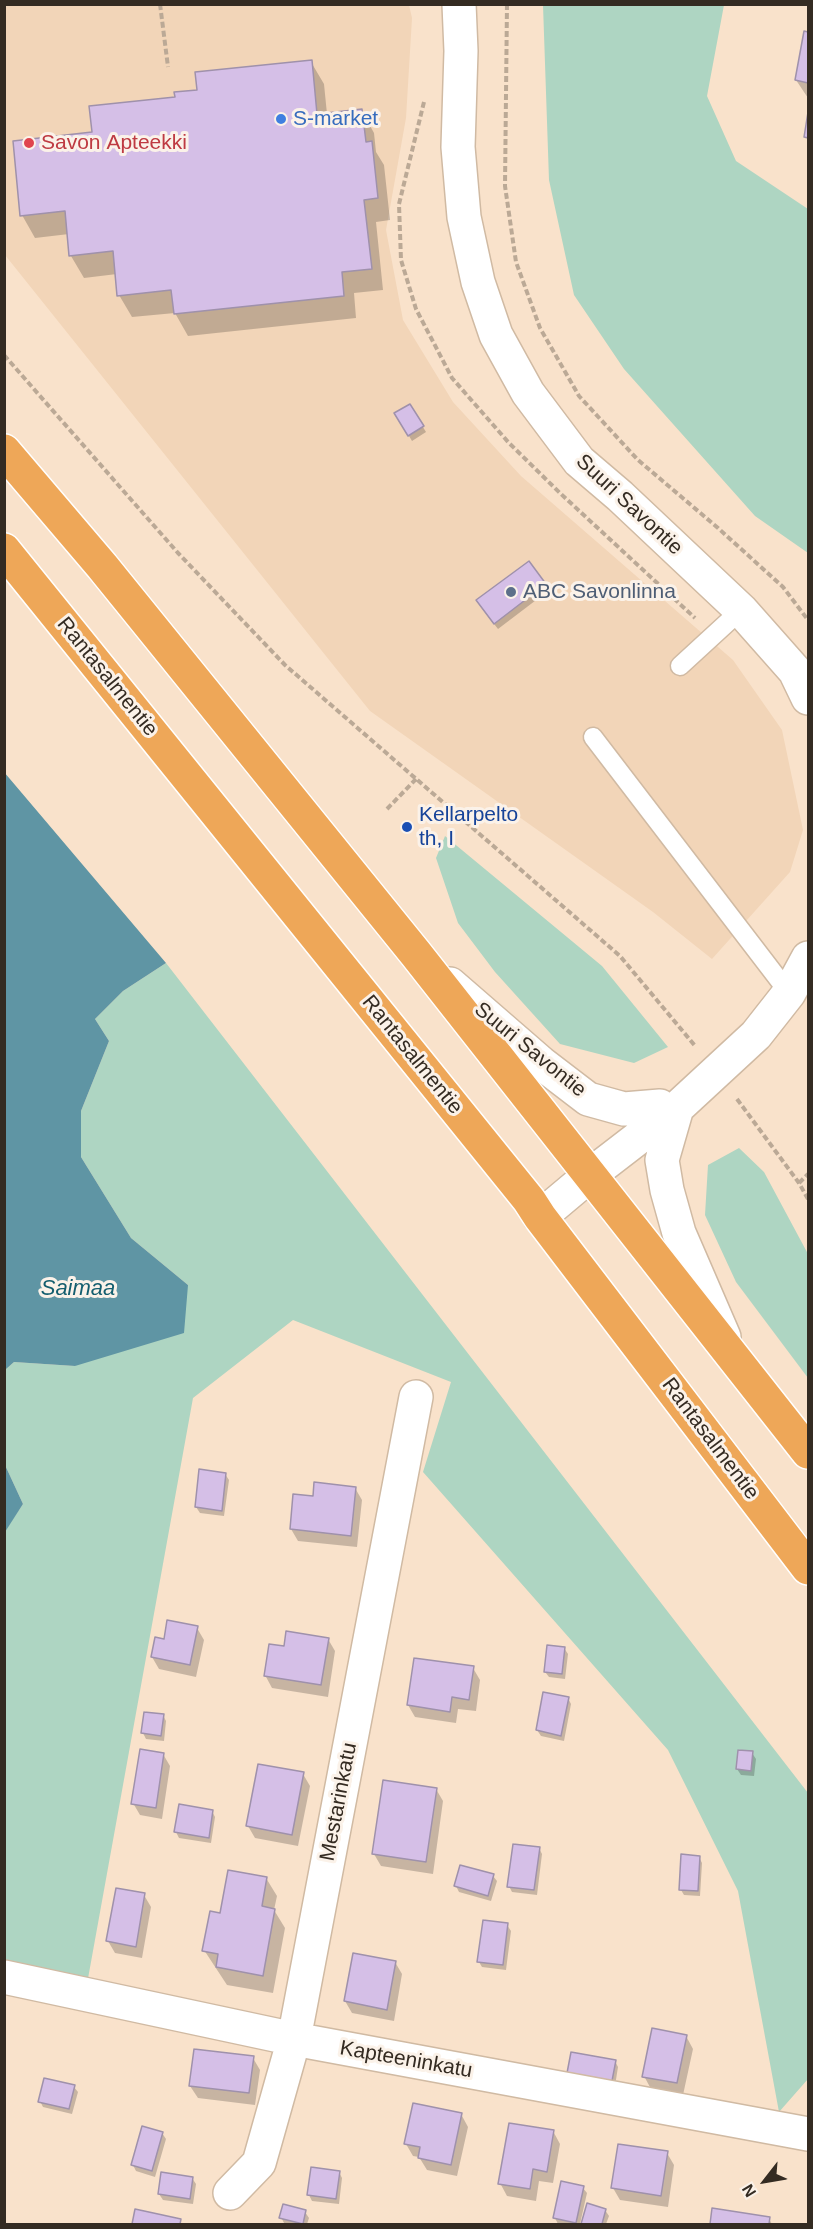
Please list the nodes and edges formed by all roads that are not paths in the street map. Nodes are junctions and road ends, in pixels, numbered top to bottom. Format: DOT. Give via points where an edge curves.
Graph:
graph roads {
  1 [pos="459,4"];
  2 [pos="4,451"];
  3 [pos="4,550"];
  4 [pos="741,610"];
  5 [pos="680,666"];
  6 [pos="808,698"];
  7 [pos="593,737"];
  8 [pos="416,954"];
  9 [pos="808,958"];
  10 [pos="789,993"];
  11 [pos="668,1107"];
  12 [pos="584,1167"];
  13 [pos="535,1208"];
  14 [pos="730,1349"];
  15 [pos="416,1397"];
  16 [pos="808,1452"];
  17 [pos="808,1568"];
  18 [pos="4,1977"];
  19 [pos="294,2039"];
  20 [pos="808,2134"];
  21 [pos="230,2193"];
  1 -- 4 [label="street, Suuri Savontie" via="458,147 464,217 478,282 496,335 528,393 579,461"];
  2 -- 8 [label="highway"];
  3 -- 13 [label="highway, Rantasalmentie"];
  4 -- 5 [label="lane"];
  4 -- 6 [label="street, Suuri Savontie" via="795,671"];
  7 -- 10 [label="lane"];
  8 -- 11 [label="street, Suuri Savontie" via="588,1099 624,1109"];
  8 -- 12 [label="highway"];
  9 -- 10 [label="street, Suuri Savontie"];
  10 -- 11 [label="street, Suuri Savontie" via="756,1035 718,1072"];
  11 -- 12 [label="street, Suuri Savontie"];
  11 -- 14 [label="street" via="662,1160 667,1190 679,1233"];
  12 -- 13 [label="street, Suuri Savontie"];
  12 -- 14 [label="highway"];
  13 -- 17 [label="highway, Rantasalmentie"];
  14 -- 16 [label="highway"];
  15 -- 19 [label="street, Mestarinkatu"];
  18 -- 19 [label="street, Kapteeninkatu"];
  19 -- 20 [label="street, Kapteeninkatu"];
  19 -- 21 [label="street, Mestarinkatu" via="259,2163"];
}
